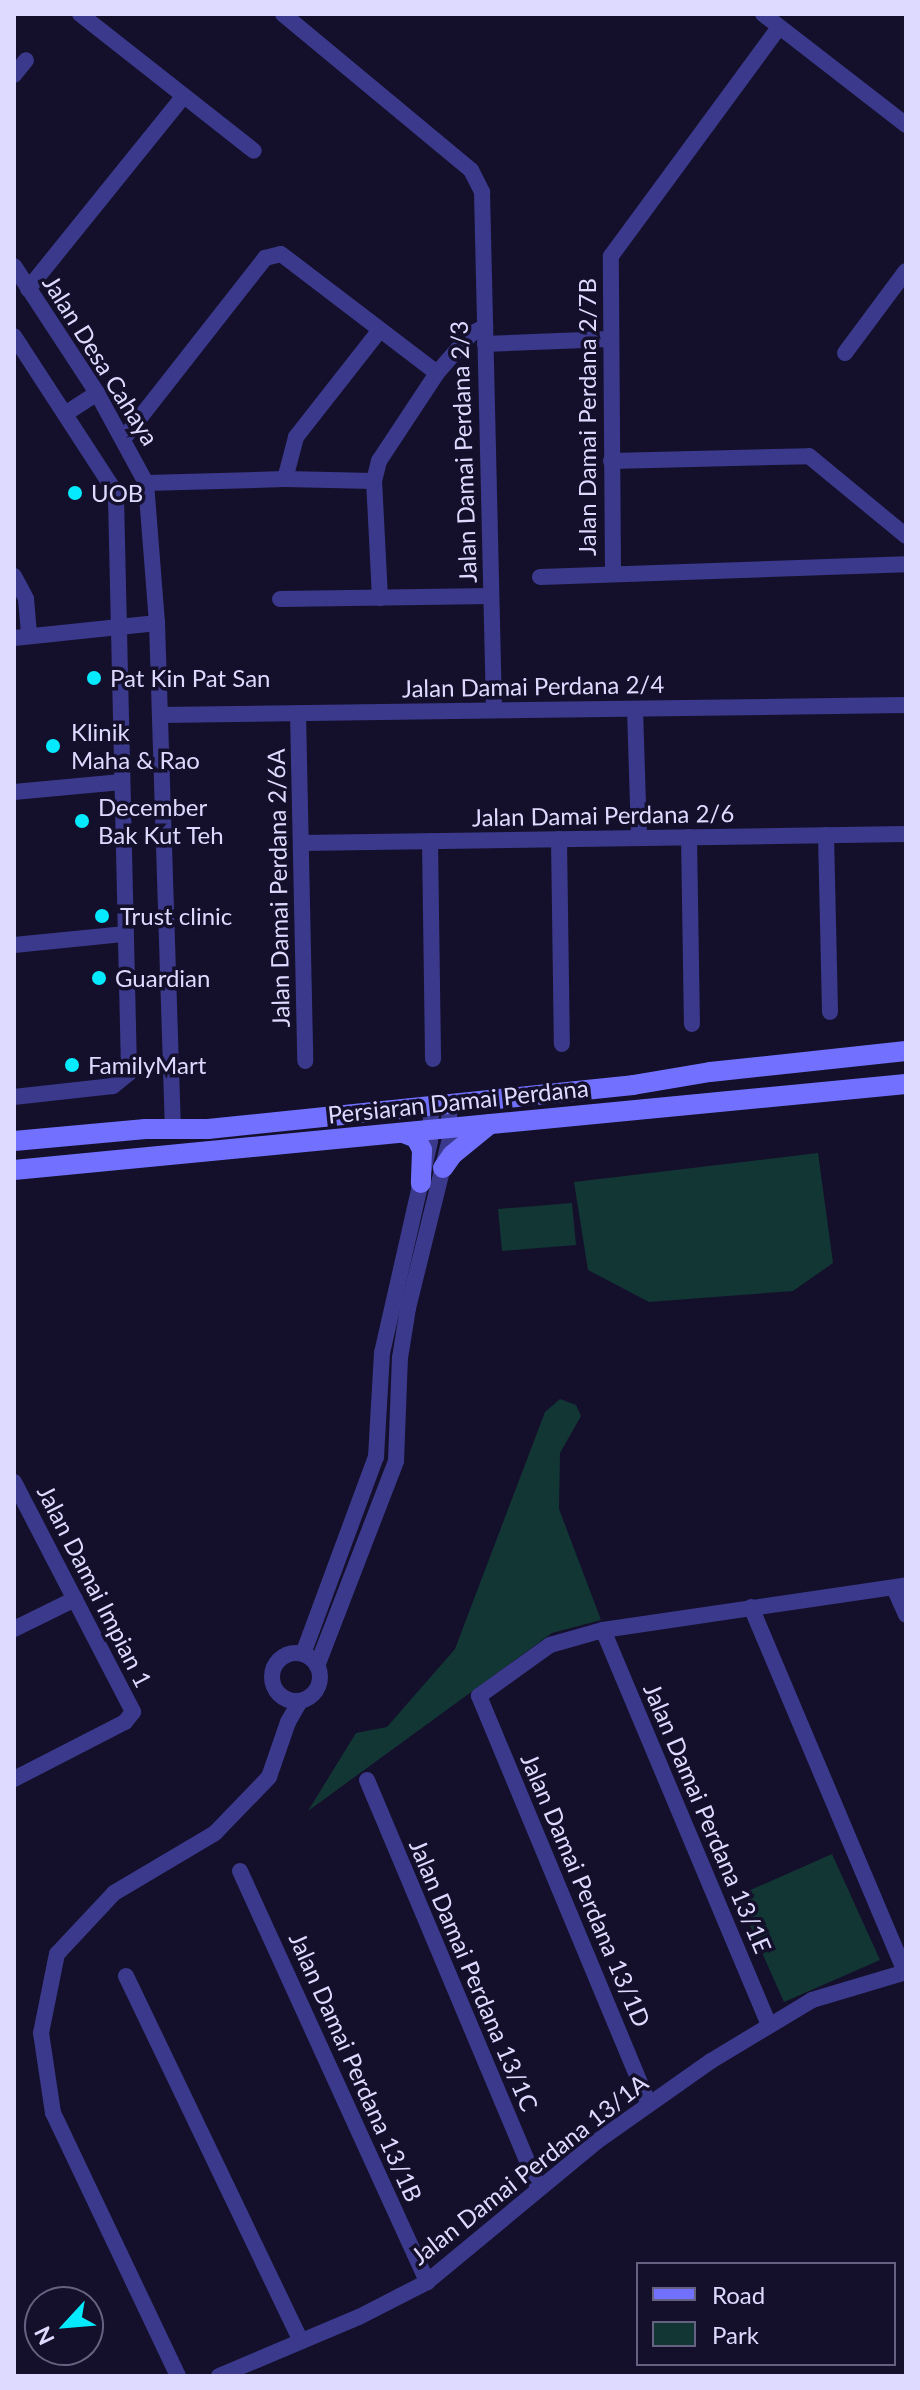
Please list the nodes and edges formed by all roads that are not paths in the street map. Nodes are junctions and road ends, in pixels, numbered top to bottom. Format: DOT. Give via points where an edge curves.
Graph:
graph roads {
  1 [pos="80,14"];
  2 [pos="283,14"];
  3 [pos="763,14"];
  4 [pos="779,27"];
  5 [pos="26,60"];
  6 [pos="14,75"];
  7 [pos="184,96"];
  8 [pos="906,125"];
  9 [pos="254,151"];
  10 [pos="14,266"];
  11 [pos="906,271"];
  12 [pos="28,289"];
  13 [pos="379,331"];
  14 [pos="14,336"];
  15 [pos="485,336"];
  16 [pos="610,339"];
  17 [pos="845,353"];
  18 [pos="437,373"];
  19 [pos="97,393"];
  20 [pos="65,414"];
  21 [pos="124,438"];
  22 [pos="611,461"];
  23 [pos="285,479"];
  24 [pos="374,481"];
  25 [pos="146,483"];
  26 [pos="906,536"];
  27 [pos="906,564"];
  28 [pos="613,574"];
  29 [pos="14,576"];
  30 [pos="540,577"];
  31 [pos="491,596"];
  32 [pos="380,598"];
  33 [pos="280,599"];
  34 [pos="157,623"];
  35 [pos="117,627"];
  36 [pos="22,637"];
  37 [pos="906,705"];
  38 [pos="635,709"];
  39 [pos="494,710"];
  40 [pos="298,713"];
  41 [pos="160,715"];
  42 [pos="122,782"];
  43 [pos="14,792"];
  44 [pos="906,834"];
  45 [pos="826,835"];
  46 [pos="689,837"];
  47 [pos="639,838"];
  48 [pos="559,839"];
  49 [pos="430,841"];
  50 [pos="301,843"];
  51 [pos="125,934"];
  52 [pos="14,945"];
  53 [pos="830,1012"];
  54 [pos="692,1024"];
  55 [pos="562,1044"];
  56 [pos="906,1051"];
  57 [pos="433,1059"];
  58 [pos="305,1061"];
  59 [pos="906,1084"];
  60 [pos="14,1097"];
  61 [pos="472,1102"];
  62 [pos="440,1106"];
  63 [pos="173,1120"];
  64 [pos="490,1124"];
  65 [pos="145,1129"];
  66 [pos="442,1129"];
  67 [pos="403,1133"];
  68 [pos="14,1141"];
  69 [pos="443,1168"];
  70 [pos="14,1170"];
  71 [pos="421,1183"];
  72 [pos="14,1482"];
  73 [pos="901,1588"];
  74 [pos="75,1599"];
  75 [pos="751,1607"];
  76 [pos="906,1615"];
  77 [pos="14,1629"];
  78 [pos="603,1630"];
  79 [pos="303,1654"];
  80 [pos="317,1666"];
  81 [pos="281,1696"];
  82 [pos="300,1701"];
  83 [pos="288,1722"];
  84 [pos="14,1779"];
  85 [pos="367,1780"];
  86 [pos="240,1871"];
  87 [pos="906,1972"];
  88 [pos="126,1976"];
  89 [pos="769,2025"];
  90 [pos="648,2102"];
  91 [pos="538,2187"];
  92 [pos="427,2282"];
  93 [pos="301,2341"];
  94 [pos="178,2376"];
  95 [pos="219,2376"];
  1 -- 7 [label="street"];
  2 -- 15 [label="street, Jalan Damai Perdana 2/3" via="471,170 482,192"];
  3 -- 4 [label="street"];
  4 -- 8 [label="street"];
  4 -- 16 [label="street, Jalan Damai Perdana 2/7B" via="611,256"];
  5 -- 6 [label="street"];
  7 -- 9 [label="street"];
  7 -- 12 [label="street"];
  10 -- 12 [label="street, Jalan Desa Cahaya"];
  11 -- 17 [label="street"];
  12 -- 19 [label="street, Jalan Desa Cahaya"];
  13 -- 18 [label="street"];
  13 -- 21 [label="street" via="281,254 265,258"];
  13 -- 23 [label="street" via="296,437"];
  14 -- 20 [label="street"];
  15 -- 16 [label="street"];
  15 -- 18 [label="street" via="471,334"];
  15 -- 31 [label="street, Jalan Damai Perdana 2/3"];
  16 -- 22 [label="street, Jalan Damai Perdana 2/7B"];
  18 -- 24 [label="street" via="379,461"];
  19 -- 20 [label="street"];
  19 -- 21 [label="street, Jalan Desa Cahaya"];
  20 -- 35 [label="street" via="116,498"];
  21 -- 25 [label="street, Jalan Desa Cahaya"];
  22 -- 26 [label="street" via="809,456"];
  22 -- 28 [label="street, Jalan Damai Perdana 2/7B"];
  23 -- 24 [label="street"];
  23 -- 25 [label="street"];
  24 -- 32 [label="street"];
  25 -- 34 [label="street, Jalan Desa Cahaya"];
  27 -- 28 [label="street"];
  28 -- 30 [label="street"];
  29 -- 36 [label="street" via="26,599"];
  31 -- 32 [label="street"];
  31 -- 39 [label="street, Jalan Damai Perdana 2/3"];
  32 -- 33 [label="street"];
  34 -- 35 [label="street"];
  34 -- 41 [label="street, Jalan Desa Cahaya"];
  35 -- 36 [label="street"];
  35 -- 42 [label="street"];
  37 -- 38 [label="street, Jalan Damai Perdana 2/4"];
  38 -- 39 [label="street, Jalan Damai Perdana 2/4"];
  38 -- 47 [label="street"];
  39 -- 40 [label="street, Jalan Damai Perdana 2/4"];
  40 -- 41 [label="street, Jalan Damai Perdana 2/4"];
  40 -- 50 [label="street, Jalan Damai Perdana 2/6A"];
  41 -- 63 [label="street, Jalan Desa Cahaya"];
  42 -- 43 [label="street"];
  42 -- 51 [label="street"];
  44 -- 45 [label="street, Jalan Damai Perdana 2/6"];
  45 -- 46 [label="street, Jalan Damai Perdana 2/6"];
  45 -- 53 [label="street"];
  46 -- 47 [label="street, Jalan Damai Perdana 2/6"];
  46 -- 54 [label="street"];
  47 -- 48 [label="street, Jalan Damai Perdana 2/6"];
  48 -- 49 [label="street, Jalan Damai Perdana 2/6"];
  48 -- 55 [label="street"];
  49 -- 50 [label="street, Jalan Damai Perdana 2/6"];
  49 -- 57 [label="street"];
  50 -- 58 [label="street, Jalan Damai Perdana 2/6A"];
  51 -- 52 [label="street"];
  51 -- 60 [label="street" via="129,1073 113,1086"];
  56 -- 61 [label="main road, Persiaran Damai Perdana"];
  59 -- 64 [label="main road, Persiaran Damai Perdana"];
  61 -- 62 [label="main road, Persiaran Damai Perdana"];
  61 -- 63 [label="main road, Persiaran Damai Perdana" via="433,1094"];
  62 -- 65 [label="main road, Persiaran Damai Perdana" via="208,1129"];
  62 -- 66 [label="street"];
  63 -- 65 [label="main road, Persiaran Damai Perdana"];
  64 -- 66 [label="main road, Persiaran Damai Perdana"];
  64 -- 69 [label="main road"];
  65 -- 68 [label="main road, Persiaran Damai Perdana"];
  66 -- 67 [label="main road, Persiaran Damai Perdana"];
  66 -- 69 [label="street"];
  66 -- 71 [label="street"];
  67 -- 70 [label="main road, Persiaran Damai Perdana"];
  67 -- 71 [label="main road" via="416,1138 422,1150"];
  69 -- 80 [label="street" via="402,1345 396,1461"];
  71 -- 79 [label="street" via="382,1353 376,1457"];
  72 -- 74 [label="street, Jalan Damai Impian 1"];
  73 -- 75 [label="street"];
  73 -- 76 [label="street"];
  74 -- 77 [label="street"];
  74 -- 84 [label="street, Jalan Damai Impian 1" via="133,1712 125,1722"];
  75 -- 78 [label="street"];
  75 -- 87 [label="street"];
  78 -- 89 [label="street, Jalan Damai Perdana 13/1E"];
  78 -- 90 [label="street, Jalan Damai Perdana 13/1D" via="550,1645 479,1696"];
  79 -- 80 [label="street"];
  79 -- 81 [label="street" via="287,1654 275,1663 272,1683"];
  80 -- 82 [label="street" via="316,1690"];
  81 -- 82 [label="street"];
  81 -- 83 [label="street"];
  82 -- 83 [label="street"];
  83 -- 94 [label="street" via="269,1777 215,1833 114,1893 57,1954 41,2033 53,2113"];
  85 -- 91 [label="street, Jalan Damai Perdana 13/1C"];
  86 -- 92 [label="street, Jalan Damai Perdana 13/1B"];
  87 -- 89 [label="street, Jalan Damai Perdana 13/1A" via="812,2000"];
  88 -- 93 [label="street"];
  89 -- 90 [label="street, Jalan Damai Perdana 13/1A"];
  90 -- 91 [label="street, Jalan Damai Perdana 13/1A"];
  91 -- 92 [label="street, Jalan Damai Perdana 13/1A"];
  92 -- 93 [label="street, Jalan Damai Perdana 13/1A"];
  93 -- 95 [label="street, Jalan Damai Perdana 13/1A"];
}
